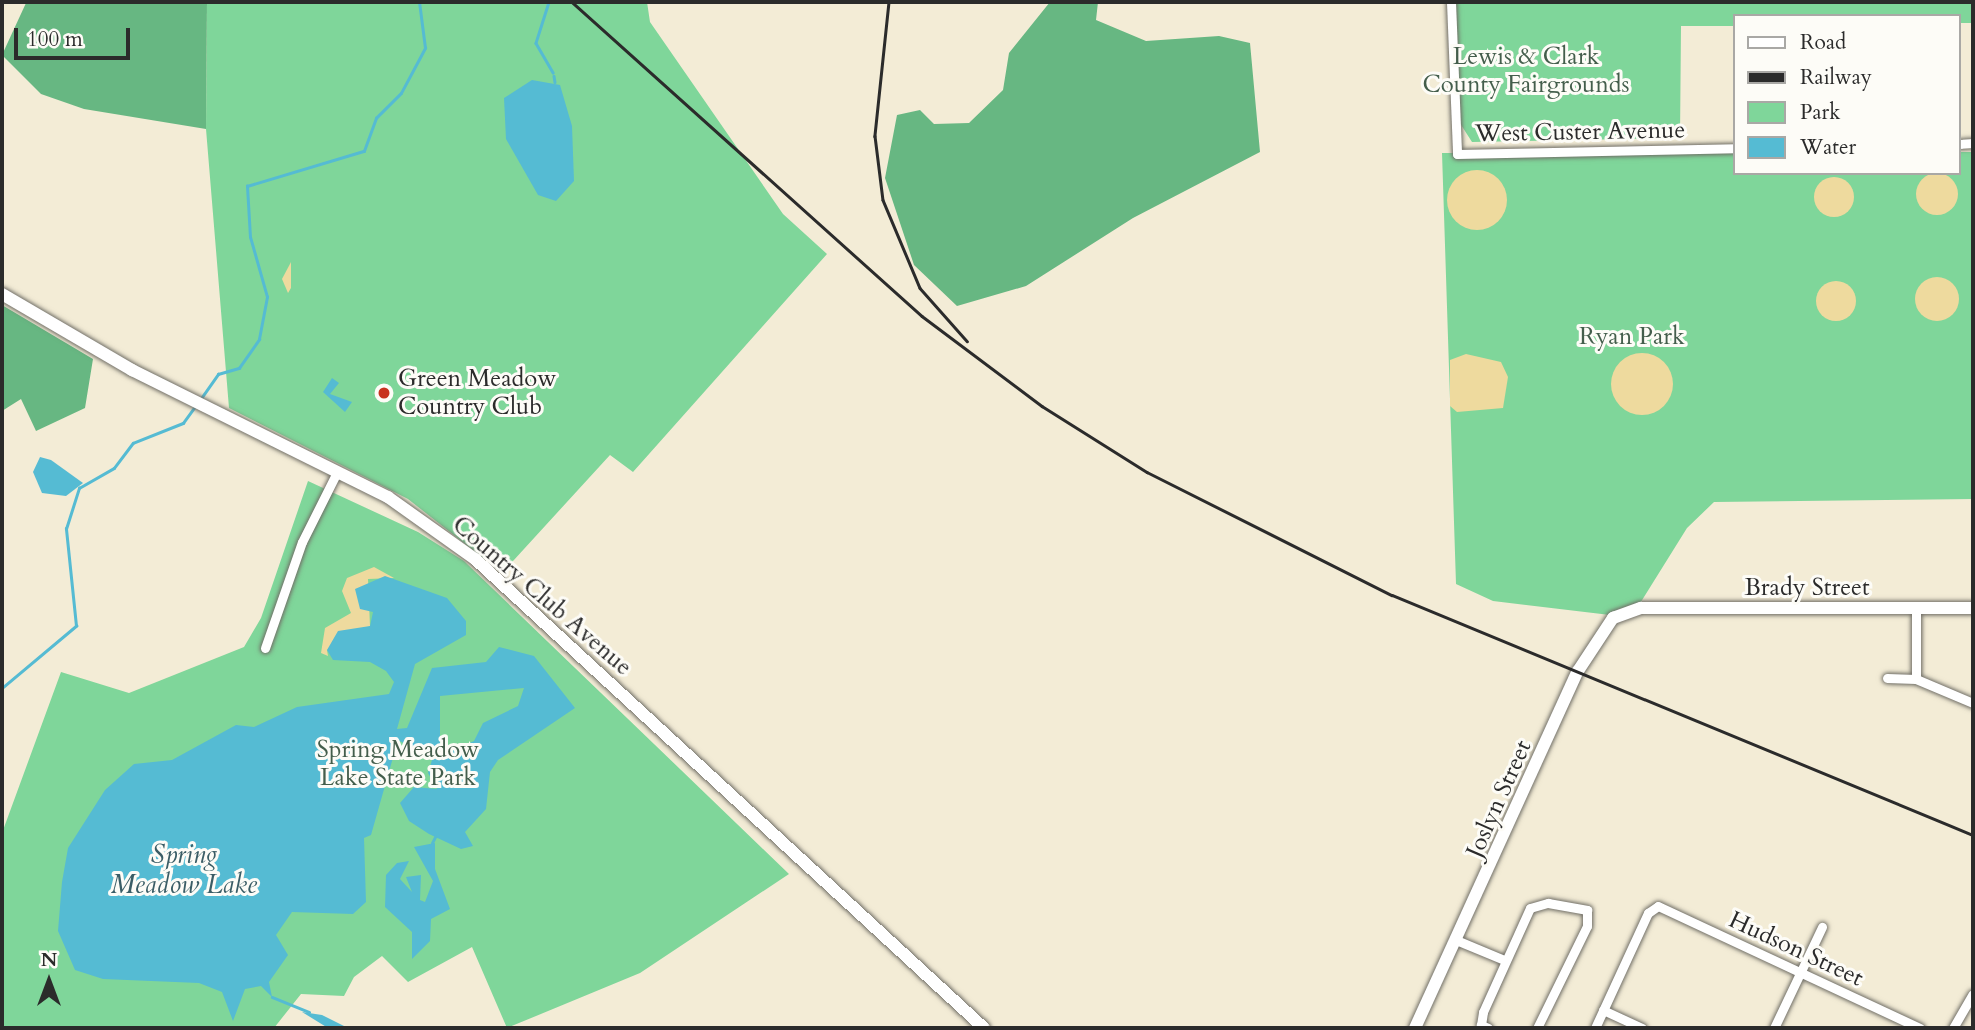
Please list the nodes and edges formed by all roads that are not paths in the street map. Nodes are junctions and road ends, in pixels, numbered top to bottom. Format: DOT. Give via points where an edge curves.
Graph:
graph roads {
  1 [pos="1451,2"];
  2 [pos="1734,148"];
  3 [pos="2,294"];
  4 [pos="337,472"];
  5 [pos="1641,608"];
  6 [pos="1973,608"];
  7 [pos="1916,609"];
  8 [pos="265,648"];
  9 [pos="1887,678"];
  10 [pos="1916,679"];
  11 [pos="1973,703"];
  12 [pos="1822,927"];
  13 [pos="1456,940"];
  14 [pos="1504,960"];
  15 [pos="1800,973"];
  16 [pos="1973,994"];
  17 [pos="1603,1010"];
  18 [pos="984,1028"];
  19 [pos="1415,1028"];
  20 [pos="1489,1028"];
  21 [pos="1537,1028"];
  22 [pos="1595,1028"];
  23 [pos="1642,1028"];
  24 [pos="1774,1028"];
  25 [pos="1920,1028"];
  26 [pos="1954,1028"];
  1 -- 2 [label="street, West Custer Avenue" via="1457,153"];
  3 -- 4 [label="street, Country Club Avenue" via="132,370"];
  4 -- 8 [label="street" via="302,542"];
  4 -- 18 [label="street, Country Club Avenue" via="388,497 475,559"];
  5 -- 7 [label="street, Brady Street"];
  5 -- 13 [label="street, Joslyn Street" via="1602,627"];
  6 -- 7 [label="street, Brady Street"];
  7 -- 10 [label="street"];
  9 -- 10 [label="street"];
  10 -- 11 [label="street"];
  12 -- 15 [label="street"];
  13 -- 14 [label="street"];
  13 -- 19 [label="street, Joslyn Street"];
  14 -- 20 [label="street" via="1480,1019"];
  14 -- 21 [label="street" via="1530,908 1548,903 1587,910 1587,926"];
  15 -- 17 [label="street, Hudson Street" via="1654,907"];
  15 -- 24 [label="street"];
  15 -- 25 [label="street, Hudson Street"];
  16 -- 26 [label="street"];
  17 -- 22 [label="street"];
  17 -- 23 [label="street"];
}
